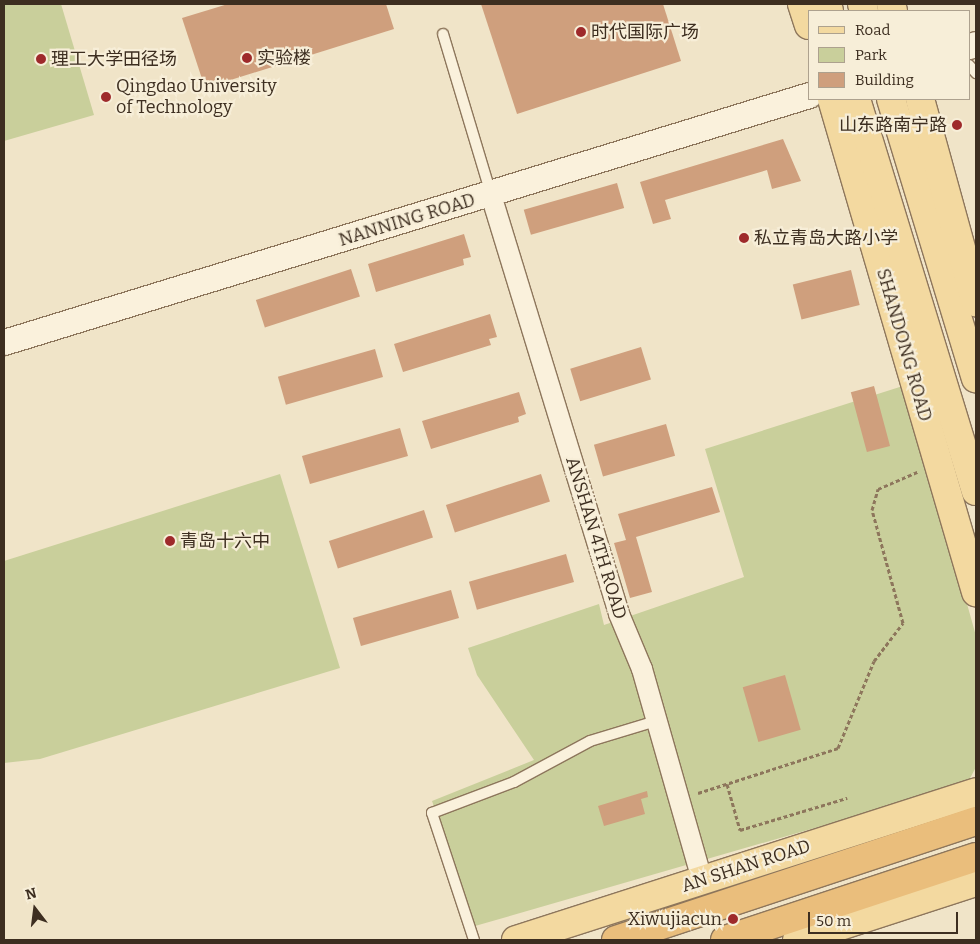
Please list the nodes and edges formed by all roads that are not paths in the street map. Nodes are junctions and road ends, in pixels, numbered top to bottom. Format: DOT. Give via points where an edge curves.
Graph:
graph roads {
  1 [pos="802,4"];
  2 [pos="808,22"];
  3 [pos="443,34"];
  4 [pos="808,95"];
  5 [pos="832,100"];
  6 [pos="856,100"];
  7 [pos="891,100"];
  8 [pos="920,100"];
  9 [pos="491,195"];
  10 [pos="976,302"];
  11 [pos="4,342"];
  12 [pos="976,378"];
  13 [pos="976,491"];
  14 [pos="976,592"];
  15 [pos="656,721"];
  16 [pos="976,792"];
  17 [pos="976,821"];
  18 [pos="976,857"];
  19 [pos="702,880"];
  20 [pos="968,889"];
  21 [pos="474,940"];
  22 [pos="516,940"];
  23 [pos="616,940"];
  24 [pos="725,940"];
  25 [pos="797,940"];
  1 -- 2 [label="main road"];
  3 -- 9 [label="lane"];
  4 -- 9 [label="street, NANNING ROAD"];
  5 -- 14 [label="main road, SHANDONG ROAD"];
  6 -- 13 [label="main road, SHANDONG ROAD"];
  7 -- 12 [label="main road"];
  8 -- 10 [label="main road"];
  9 -- 11 [label="street, NANNING ROAD"];
  9 -- 15 [label="street, ANSHAN 4TH ROAD" via="619,614 642,669"];
  15 -- 19 [label="street, ANSHAN 4TH ROAD"];
  15 -- 21 [label="lane" via="590,741 514,782 432,813"];
  16 -- 19 [label="main road, AN SHAN ROAD"];
  17 -- 23 [label="highway"];
  18 -- 24 [label="highway"];
  19 -- 22 [label="main road, AN SHAN ROAD"];
  20 -- 25 [label="main road"];
}
